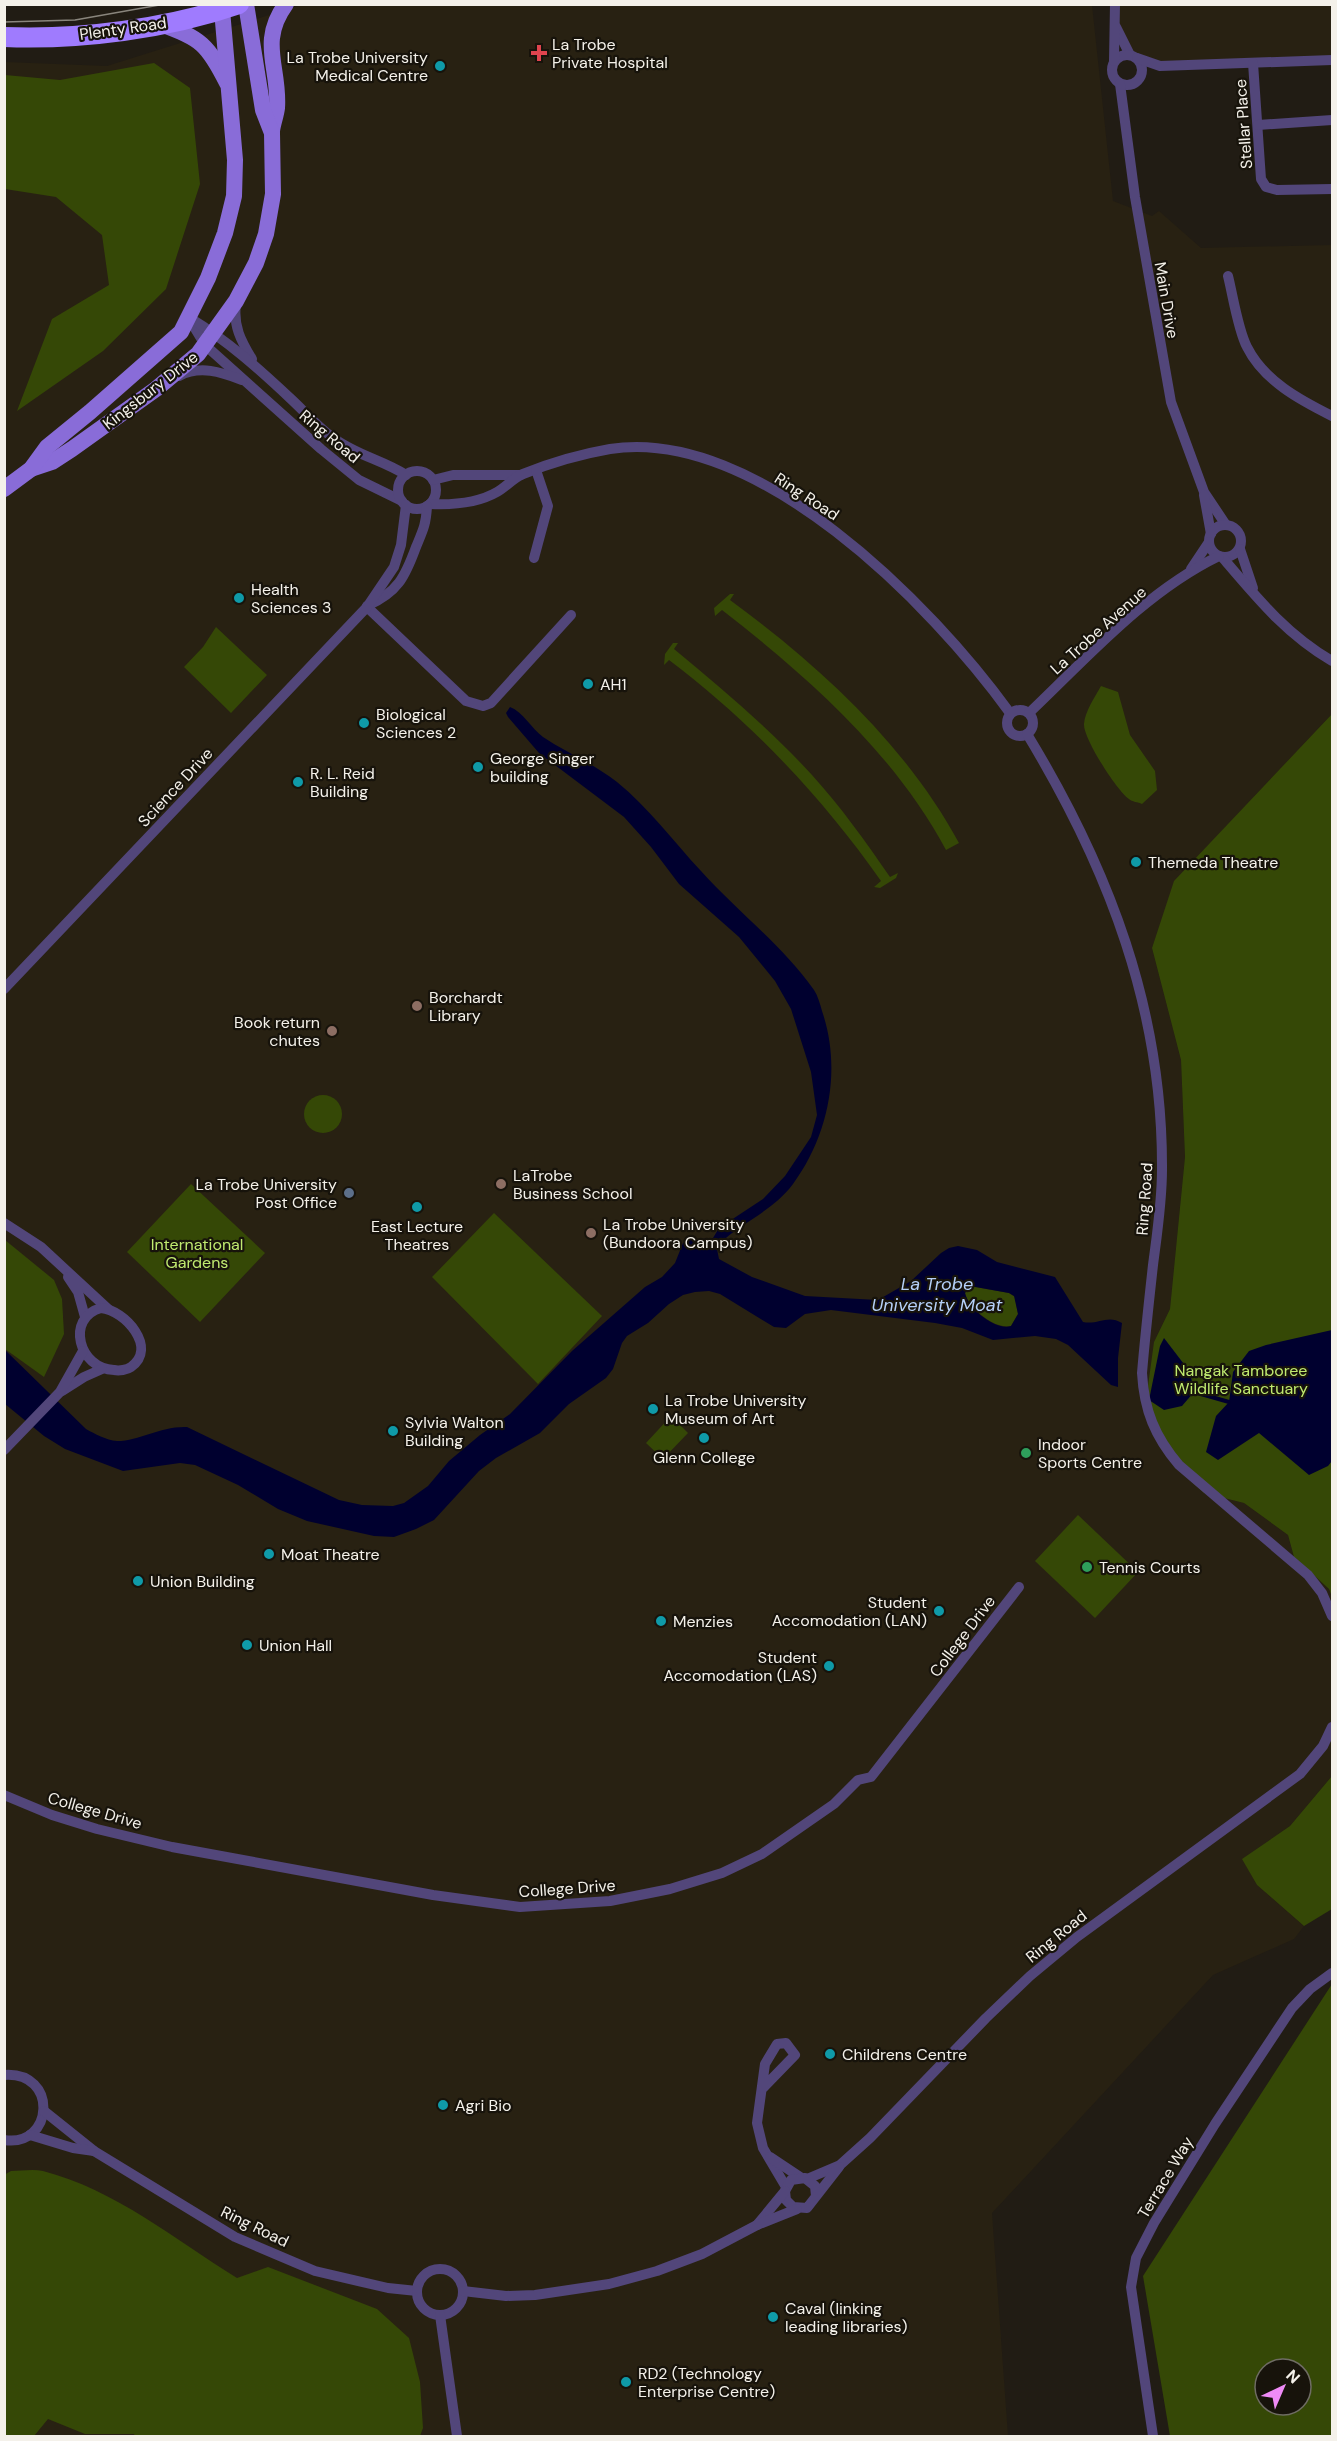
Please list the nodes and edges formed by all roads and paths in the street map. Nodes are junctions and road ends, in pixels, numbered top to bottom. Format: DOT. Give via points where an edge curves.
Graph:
graph roads {
  1 [pos="246,4"];
  2 [pos="286,4"];
  3 [pos="1115,4"];
  4 [pos="228,6"];
  5 [pos="159,24"];
  6 [pos="1115,24"];
  7 [pos="4,37"];
  8 [pos="1133,57"];
  9 [pos="1332,60"];
  10 [pos="1114,61"];
  11 [pos="1253,63"];
  12 [pos="1161,66"];
  13 [pos="1138,79"];
  14 [pos="1120,84"];
  15 [pos="230,90"];
  16 [pos="1124,108"];
  17 [pos="1332,120"];
  18 [pos="1258,125"];
  19 [pos="272,133"];
  20 [pos="1332,189"];
  21 [pos="1228,276"];
  22 [pos="236,301"];
  23 [pos="188,317"];
  24 [pos="210,339"];
  25 [pos="256,366"];
  26 [pos="248,383"];
  27 [pos="156,389"];
  28 [pos="1332,416"];
  29 [pos="31,469"];
  30 [pos="536,470"];
  31 [pos="406,475"];
  32 [pos="521,475"];
  33 [pos="433,480"];
  34 [pos="4,489"];
  35 [pos="1204,492"];
  36 [pos="404,503"];
  37 [pos="429,505"];
  38 [pos="1226,525"];
  39 [pos="1210,538"];
  40 [pos="1240,549"];
  41 [pos="1220,557"];
  42 [pos="534,558"];
  43 [pos="394,567"];
  44 [pos="1189,572"];
  45 [pos="406,574"];
  46 [pos="1255,594"];
  47 [pos="367,607"];
  48 [pos="571,615"];
  49 [pos="1332,662"];
  50 [pos="1010,713"];
  51 [pos="1029,713"];
  52 [pos="1027,734"];
  53 [pos="4,989"];
  54 [pos="4,1223"];
  55 [pos="58,1262"];
  56 [pos="108,1308"];
  57 [pos="85,1317"];
  58 [pos="83,1351"];
  59 [pos="102,1369"];
  60 [pos="60,1392"];
  61 [pos="4,1450"];
  62 [pos="1018,1587"];
  63 [pos="1332,1616"];
  64 [pos="1332,1727"];
  65 [pos="4,1795"];
  66 [pos="1332,1973"];
  67 [pos="4,2075"];
  68 [pos="762,2089"];
  69 [pos="44,2111"];
  70 [pos="30,2135"];
  71 [pos="7,2142"];
  72 [pos="94,2151"];
  73 [pos="767,2155"];
  74 [pos="840,2165"];
  75 [pos="804,2178"];
  76 [pos="785,2189"];
  77 [pos="816,2196"];
  78 [pos="797,2209"];
  79 [pos="757,2225"];
  80 [pos="417,2291"];
  81 [pos="463,2291"];
  82 [pos="440,2315"];
  83 [pos="458,2436"];
  84 [pos="1153,2436"];
  1 -- 19 [label="main road, Kingsbury Drive" via="263,110"];
  2 -- 19 [label="main road" via="274,21 271,36 277,107"];
  3 -- 6 [label="street"];
  4 -- 5 [label="highway, Plenty Road"];
  4 -- 15 [label="main road, Kingsbury Drive"];
  5 -- 7 [label="highway, Plenty Road" via="86,34"];
  5 -- 15 [label="main road" via="179,30 205,46 213,54"];
  6 -- 8 [label="street"];
  6 -- 10 [label="street"];
  8 -- 10 [label="street" via="1123,55"];
  8 -- 12 [label="street"];
  8 -- 13 [label="street" via="1142,66"];
  9 -- 11 [label="street"];
  10 -- 14 [label="street" via="1113,77"];
  11 -- 12 [label="street"];
  11 -- 18 [label="street, Stellar Place"];
  12 -- 13 [label="street"];
  13 -- 14 [label="street" via="1128,86"];
  13 -- 16 [label="street"];
  14 -- 16 [label="street, Main Drive"];
  15 -- 23 [label="main road, Kingsbury Drive" via="234,196 217,256"];
  16 -- 35 [label="street, Main Drive" via="1168,391"];
  17 -- 18 [label="street"];
  18 -- 20 [label="street, Stellar Place" via="1261,178 1266,187"];
  19 -- 22 [label="main road, Kingsbury Drive" via="273,194 266,234"];
  21 -- 28 [label="street" via="1246,346 1260,366 1293,394"];
  22 -- 24 [label="main road, Kingsbury Drive"];
  22 -- 25 [label="street, Ring Road" via="237,330"];
  23 -- 24 [label="street, Ring Road"];
  23 -- 29 [label="main road, Kingsbury Drive" via="181,332 47,447"];
  24 -- 25 [label="street, Ring Road"];
  24 -- 26 [label="street, Ring Road"];
  24 -- 27 [label="main road, Kingsbury Drive"];
  25 -- 31 [label="street, Ring Road" via="329,435 368,459"];
  26 -- 27 [label="street, Ring Road" via="218,371 189,371"];
  26 -- 36 [label="street, Ring Road" via="359,480"];
  27 -- 29 [label="main road, Kingsbury Drive" via="52,462"];
  29 -- 34 [label="main road, Kingsbury Drive"];
  30 -- 32 [label="street, Ring Road"];
  30 -- 42 [label="street" via="548,506"];
  30 -- 50 [label="street, Ring Road" via="586,453 648,447 692,454 748,476 841,536 872,561 948,634"];
  31 -- 33 [label="street" via="420,472"];
  31 -- 36 [label="street" via="399,487"];
  32 -- 33 [label="street, Ring Road" via="453,475"];
  32 -- 37 [label="street, Ring Road" via="496,493 449,505"];
  33 -- 37 [label="street" via="436,495"];
  35 -- 38 [label="street, Main Drive"];
  35 -- 39 [label="street, Main Drive"];
  36 -- 37 [label="street" via="414,509"];
  36 -- 43 [label="street, Science Drive" via="401,545"];
  37 -- 45 [label="street, Science Drive" via="426,525"];
  38 -- 39 [label="street" via="1215,529"];
  38 -- 40 [label="street" via="1240,534"];
  39 -- 41 [label="street" via="1210,548"];
  39 -- 44 [label="street, La Trobe Avenue"];
  40 -- 41 [label="street" via="1232,556"];
  40 -- 46 [label="street"];
  41 -- 44 [label="street, La Trobe Avenue"];
  41 -- 46 [label="street"];
  43 -- 45 [label="street"];
  43 -- 47 [label="street, Science Drive"];
  44 -- 51 [label="street, La Trobe Avenue" via="1121,625"];
  45 -- 47 [label="street, Science Drive" via="388,595"];
  46 -- 49 [label="street" via="1301,642"];
  47 -- 48 [label="street" via="466,701 483,706 490,704"];
  47 -- 53 [label="street, Science Drive"];
  50 -- 51 [label="street" via="1021,709"];
  50 -- 52 [label="street" via="1006,723 1009,731 1016,736"];
  51 -- 52 [label="street" via="1033,722"];
  52 -- 63 [label="street, Ring Road" via="1061,790 1111,899 1140,984 1153,1046 1162,1130 1162,1173 1142,1373 1153,1427 1179,1465 1308,1575"];
  54 -- 55 [label="street"];
  55 -- 56 [label="street"];
  55 -- 57 [label="street" via="78,1292"];
  56 -- 57 [label="street" via="93,1310"];
  56 -- 59 [label="street" via="131,1324 140,1353 129,1369"];
  57 -- 58 [label="street" via="80,1330"];
  58 -- 59 [label="street" via="87,1359"];
  58 -- 60 [label="street"];
  59 -- 60 [label="street"];
  60 -- 61 [label="street"];
  62 -- 65 [label="street, College Drive" via="871,1777 858,1780 834,1804 762,1854 722,1873 641,1896 520,1908 433,1895 172,1847 64,1818"];
  64 -- 74 [label="street, Ring Road" via="1323,1746 1300,1774 1077,1937 1030,1976"];
  66 -- 84 [label="street, Terrace Way" via="1292,2008 1215,2124 1136,2258 1131,2287"];
  67 -- 69 [label="street" via="14,2074 31,2081 42,2095"];
  68 -- 73 [label="street" via="757,2123"];
  69 -- 70 [label="street"];
  69 -- 72 [label="street, Ring Road"];
  70 -- 71 [label="street"];
  70 -- 72 [label="street, Ring Road"];
  72 -- 80 [label="street, Ring Road" via="235,2237 317,2271"];
  73 -- 75 [label="street"];
  73 -- 76 [label="street"];
  74 -- 75 [label="street, Ring Road"];
  74 -- 77 [label="street"];
  75 -- 76 [label="street" via="791,2180"];
  75 -- 77 [label="street" via="815,2186"];
  76 -- 78 [label="street" via="789,2204"];
  76 -- 79 [label="street"];
  77 -- 78 [label="street" via="807,2208"];
  78 -- 79 [label="street"];
  79 -- 81 [label="street" via="702,2254 609,2284 535,2295"];
  80 -- 81 [label="street" via="422,2278 441,2269 454,2273"];
  80 -- 82 [label="street" via="421,2305"];
  81 -- 82 [label="street" via="459,2305"];
  82 -- 83 [label="street"];
}
